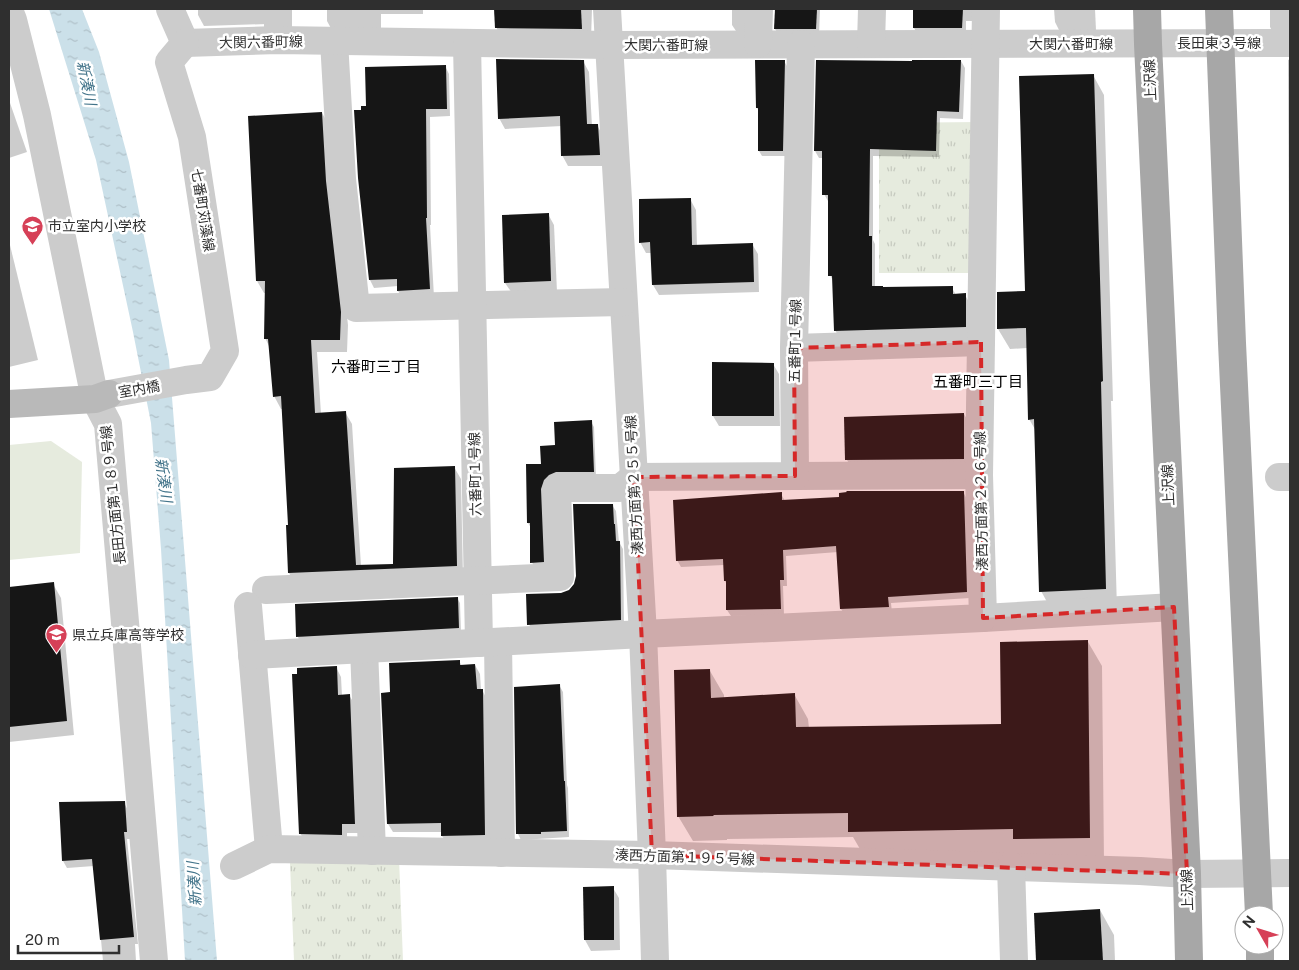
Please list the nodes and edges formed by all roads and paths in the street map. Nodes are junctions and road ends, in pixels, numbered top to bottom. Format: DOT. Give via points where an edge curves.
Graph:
graph roads {
  1 [pos="170,9"];
  2 [pos="278,9"];
  3 [pos="607,9"];
  4 [pos="759,9"];
  5 [pos="872,9"];
  6 [pos="986,9"];
  7 [pos="1147,9"];
  8 [pos="1219,9"];
  9 [pos="9,10"];
  10 [pos="278,40"];
  11 [pos="334,41"];
  12 [pos="467,43"];
  13 [pos="1220,43"];
  14 [pos="1290,43"];
  15 [pos="184,44"];
  16 [pos="758,44"];
  17 [pos="801,44"];
  18 [pos="871,44"];
  19 [pos="985,44"];
  20 [pos="1148,44"];
  21 [pos="608,45"];
  22 [pos="623,302"];
  23 [pos="471,305"];
  24 [pos="981,342"];
  25 [pos="794,348"];
  26 [pos="170,384"];
  27 [pos="102,397"];
  28 [pos="9,404"];
  29 [pos="979,475"];
  30 [pos="796,476"];
  31 [pos="634,477"];
  32 [pos="478,581"];
  33 [pos="1174,607"];
  34 [pos="983,618"];
  35 [pos="643,634"];
  36 [pos="489,642"];
  37 [pos="364,649"];
  38 [pos="252,655"];
  39 [pos="269,849"];
  40 [pos="372,850"];
  41 [pos="501,853"];
  42 [pos="652,855"];
  43 [pos="234,866"];
  44 [pos="1011,866"];
  45 [pos="1258,873"];
  46 [pos="1290,873"];
  47 [pos="1187,874"];
  48 [pos="1259,905"];
  49 [pos="154,961"];
  50 [pos="655,961"];
  51 [pos="1014,961"];
  52 [pos="1189,961"];
  1 -- 15 [label="street"];
  2 -- 10 [label="street"];
  3 -- 21 [label="street, 湊西方面第２５５号線"];
  4 -- 16 [label="street"];
  5 -- 18 [label="street"];
  6 -- 19 [label="street, 湊西方面第２２６号線"];
  7 -- 20 [label="main road, 上沢線"];
  8 -- 13 [label="main road"];
  9 -- 27 [label="street, 長田方面第１８９号線" via="37,115"];
  10 -- 11 [label="street, 大関六番町線"];
  10 -- 15 [label="street, 大関六番町線"];
  11 -- 12 [label="street, 大関六番町線"];
  11 -- 23 [label="street" via="342,179 356,308"];
  12 -- 21 [label="street, 大関六番町線"];
  12 -- 23 [label="street, 六番町１号線"];
  13 -- 14 [label="street, 長田東３号線"];
  13 -- 20 [label="street, 長田東３号線"];
  13 -- 45 [label="main road"];
  15 -- 26 [label="street, 七番町苅藻線" via="169,62 192,138 224,351 210,377"];
  16 -- 17 [label="street, 大関六番町線"];
  16 -- 21 [label="street, 大関六番町線"];
  17 -- 18 [label="street, 大関六番町線"];
  17 -- 25 [label="street, 五番町１号線"];
  18 -- 19 [label="street, 大関六番町線"];
  19 -- 20 [label="street, 大関六番町線"];
  19 -- 24 [label="street, 湊西方面第２２６号線"];
  20 -- 33 [label="main road, 上沢線"];
  21 -- 22 [label="street, 湊西方面第２５５号線"];
  22 -- 23 [label="street"];
  22 -- 31 [label="street, 湊西方面第２５５号線"];
  23 -- 32 [label="street, 六番町１号線"];
  24 -- 25 [label="street"];
  24 -- 29 [label="street, 湊西方面第２２６号線"];
  25 -- 30 [label="street, 五番町１号線"];
  26 -- 27 [label="street, 室内橋"];
  27 -- 28 [label="street"];
  27 -- 49 [label="street, 長田方面第１８９号線" via="108,424"];
  29 -- 30 [label="street"];
  29 -- 34 [label="street, 湊西方面第２２６号線"];
  30 -- 31 [label="street"];
  31 -- 32 [label="street" via="620,488 557,488 560,578"];
  31 -- 35 [label="street, 湊西方面第２５５号線"];
  32 -- 36 [label="street, 六番町１号線"];
  32 -- 38 [label="street" via="257,598"];
  33 -- 34 [label="street"];
  33 -- 47 [label="main road, 上沢線"];
  34 -- 35 [label="street"];
  35 -- 36 [label="street"];
  35 -- 42 [label="street, 湊西方面第２５５号線"];
  36 -- 37 [label="street"];
  36 -- 41 [label="street, 六番町１号線"];
  37 -- 38 [label="street"];
  37 -- 40 [label="street"];
  38 -- 39 [label="street"];
  39 -- 40 [label="street, 湊西方面第１９５号線"];
  39 -- 43 [label="street, 湊西方面第１９５号線"];
  40 -- 41 [label="street, 湊西方面第１９５号線"];
  41 -- 42 [label="street, 湊西方面第１９５号線"];
  42 -- 44 [label="street, 湊西方面第１９５号線"];
  42 -- 50 [label="street, 湊西方面第２５５号線"];
  44 -- 47 [label="street, 湊西方面第１９５号線"];
  44 -- 51 [label="street"];
  45 -- 46 [label="street, 湊西方面第１９５号線"];
  45 -- 47 [label="street, 湊西方面第１９５号線"];
  45 -- 48 [label="main road"];
  47 -- 52 [label="main road, 上沢線"];
}
